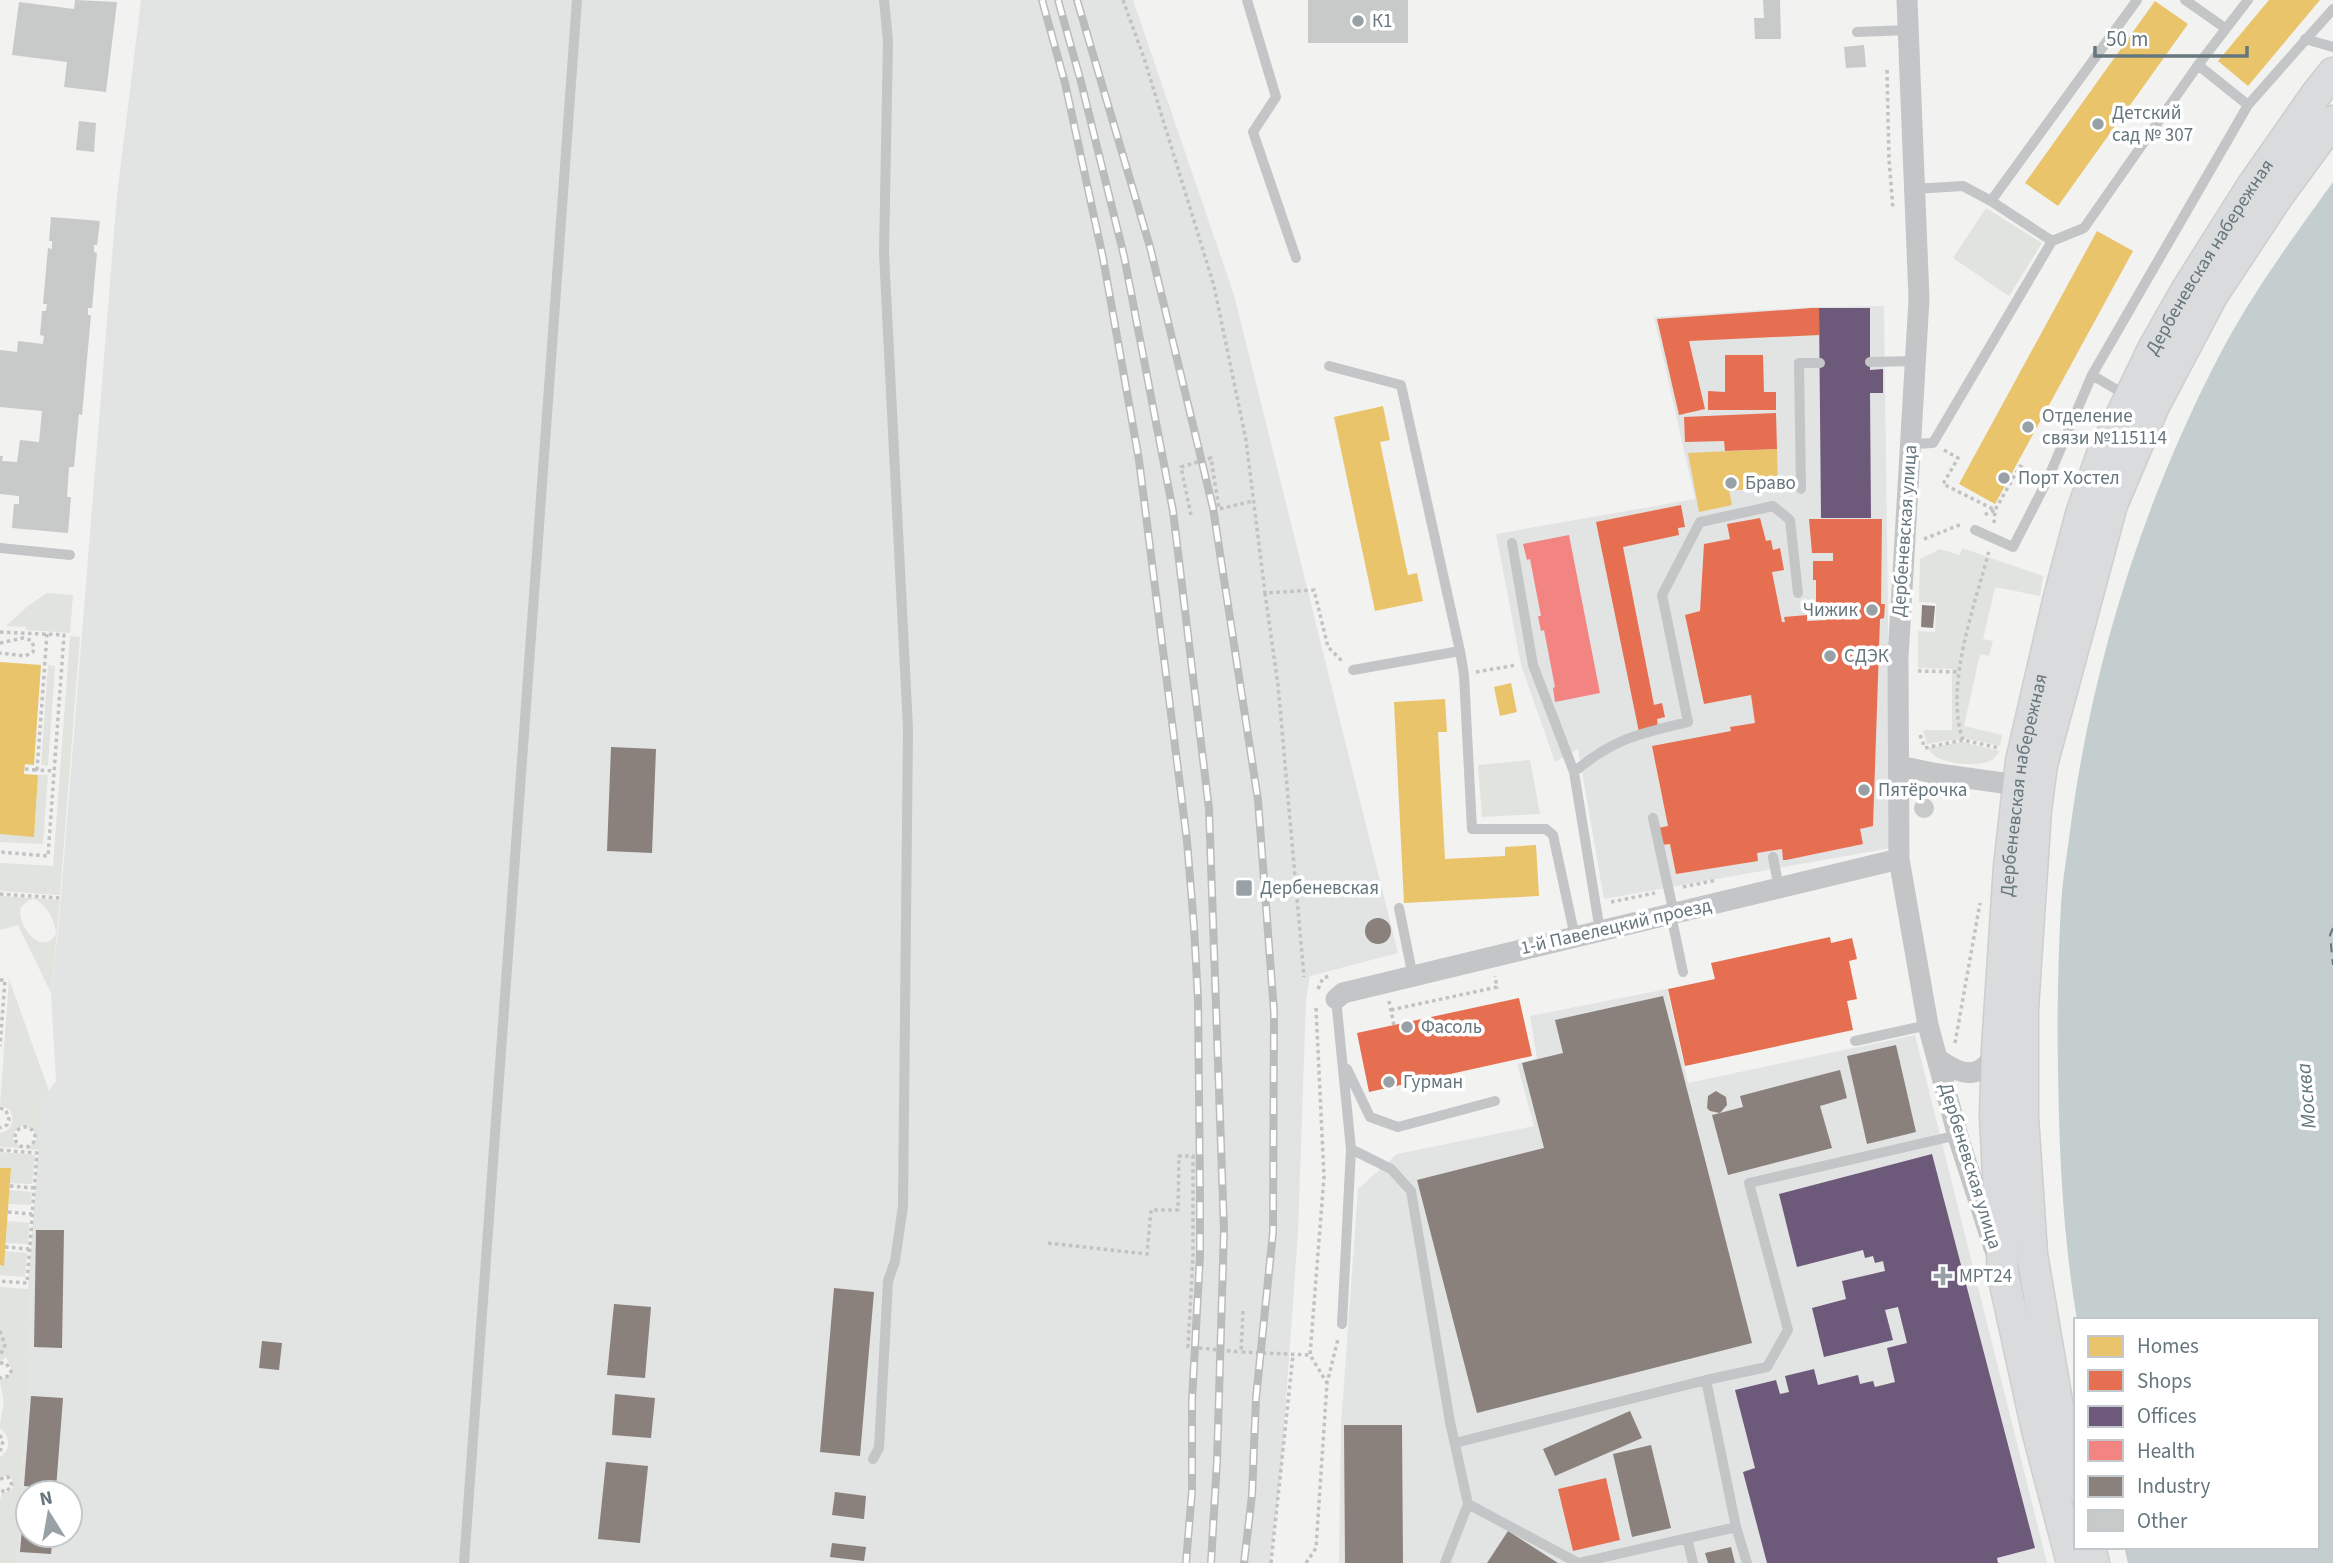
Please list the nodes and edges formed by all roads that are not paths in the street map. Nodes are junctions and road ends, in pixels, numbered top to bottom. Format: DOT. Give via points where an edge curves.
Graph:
graph roads {
  1 [pos="577,0"];
  2 [pos="884,0"];
  3 [pos="1247,0"];
  4 [pos="1907,0"];
  5 [pos="2137,0"];
  6 [pos="2186,0"];
  7 [pos="2248,0"];
  8 [pos="2333,9"];
  9 [pos="2225,28"];
  10 [pos="1908,30"];
  11 [pos="1857,32"];
  12 [pos="2305,39"];
  13 [pos="2333,47"];
  14 [pos="2198,65"];
  15 [pos="2333,74"];
  16 [pos="2248,106"];
  17 [pos="2333,121"];
  18 [pos="1914,190"];
  19 [pos="1991,201"];
  20 [pos="2052,241"];
  21 [pos="1296,258"];
  22 [pos="1916,361"];
  23 [pos="1870,362"];
  24 [pos="1820,363"];
  25 [pos="1329,366"];
  26 [pos="2092,375"];
  27 [pos="2129,397"];
  28 [pos="1911,444"];
  29 [pos="1801,489"];
  30 [pos="1975,530"];
  31 [pos="1512,544"];
  32 [pos="0,548"];
  33 [pos="70,555"];
  34 [pos="1798,593"];
  35 [pos="1460,651"];
  36 [pos="1353,670"];
  37 [pos="1899,766"];
  38 [pos="1574,772"];
  39 [pos="2027,786"];
  40 [pos="1653,818"];
  41 [pos="1773,857"];
  42 [pos="1899,859"];
  43 [pos="1779,889"];
  44 [pos="1399,908"];
  45 [pos="1672,914"];
  46 [pos="1600,931"];
  47 [pos="1575,937"];
  48 [pos="1683,972"];
  49 [pos="1413,977"];
  50 [pos="1336,999"];
  51 [pos="1928,1025"];
  52 [pos="1855,1041"];
  53 [pos="1937,1058"];
  54 [pos="1343,1061"];
  55 [pos="1983,1076"];
  56 [pos="1494,1101"];
  57 [pos="1949,1103"];
  58 [pos="2023,1117"];
  59 [pos="1958,1135"];
  60 [pos="1351,1149"];
  61 [pos="2003,1275"];
  62 [pos="1342,1324"];
  63 [pos="1706,1380"];
  64 [pos="1455,1443"];
  65 [pos="873,1459"];
  66 [pos="2074,1478"];
  67 [pos="1468,1504"];
  68 [pos="1736,1527"];
  69 [pos="1687,1538"];
  70 [pos="1600,1560"];
  71 [pos="464,1563"];
  72 [pos="1446,1563"];
  73 [pos="1693,1563"];
  74 [pos="1747,1563"];
  75 [pos="2072,1563"];
  1 -- 71 [label="lane"];
  2 -- 65 [label="lane" via="888,41 884,253 908,729 903,1206 888,1281 879,1448"];
  3 -- 21 [label="lane" via="1276,97 1252,132"];
  4 -- 10 [label="street, Дербеневская улица"];
  5 -- 19 [label="lane"];
  6 -- 9 [label="lane"];
  7 -- 9 [label="lane"];
  8 -- 12 [label="lane"];
  9 -- 14 [label="lane"];
  10 -- 11 [label="lane"];
  10 -- 18 [label="street, Дербеневская улица"];
  12 -- 13 [label="lane"];
  12 -- 16 [label="lane"];
  14 -- 16 [label="lane"];
  14 -- 20 [label="lane" via="2084,228"];
  15 -- 27 [label="main road, Дербеневская набережная" via="2217,239"];
  16 -- 26 [label="lane"];
  17 -- 39 [label="main road, Дербеневская набережная" via="2211,296 2154,406 2112,505 2045,753"];
  18 -- 19 [label="lane" via="1963,186"];
  18 -- 22 [label="street, Дербеневская улица" via="1919,299"];
  19 -- 20 [label="lane"];
  20 -- 28 [label="lane" via="1933,443"];
  22 -- 23 [label="lane"];
  22 -- 28 [label="street, Дербеневская улица"];
  24 -- 29 [label="lane" via="1799,363"];
  25 -- 35 [label="lane" via="1401,385"];
  26 -- 27 [label="lane"];
  26 -- 30 [label="lane" via="2013,547"];
  27 -- 39 [label="main road, Дербеневская набережная" via="2081,514 2029,719"];
  28 -- 37 [label="street, Дербеневская улица" via="1898,658"];
  31 -- 38 [label="lane" via="1533,665"];
  32 -- 33 [label="lane"];
  34 -- 38 [label="lane" via="1790,520 1773,506 1700,523 1662,595 1688,722 1636,734 1595,754"];
  35 -- 36 [label="lane"];
  35 -- 47 [label="lane" via="1472,829 1546,829 1553,835"];
  37 -- 39 [label="street"];
  37 -- 42 [label="street, Дербеневская улица"];
  38 -- 46 [label="lane"];
  39 -- 55 [label="main road, Дербеневская набережная" via="2003,939 1997,1048"];
  39 -- 58 [label="main road, Дербеневская набережная"];
  40 -- 45 [label="lane"];
  41 -- 43 [label="lane"];
  42 -- 43 [label="street, 1-й Павелецкий проезд"];
  42 -- 51 [label="street, Дербеневская улица"];
  43 -- 45 [label="street, 1-й Павелецкий проезд"];
  44 -- 49 [label="lane"];
  45 -- 46 [label="street, 1-й Павелецкий проезд"];
  45 -- 48 [label="lane"];
  46 -- 47 [label="street, 1-й Павелецкий проезд"];
  47 -- 49 [label="street, 1-й Павелецкий проезд"];
  49 -- 50 [label="street, 1-й Павелецкий проезд" via="1343,993"];
  50 -- 54 [label="lane"];
  51 -- 52 [label="lane"];
  51 -- 53 [label="street, Дербеневская улица"];
  53 -- 55 [label="street, Дербеневская улица" via="1957,1072"];
  53 -- 57 [label="street, Дербеневская улица"];
  54 -- 56 [label="lane" via="1370,1117 1398,1127"];
  54 -- 60 [label="lane"];
  55 -- 57 [label="street"];
  55 -- 58 [label="street" via="2016,1098"];
  55 -- 61 [label="main road, Дербеневская набережная" via="1995,1116"];
  57 -- 59 [label="street, Дербеневская улица"];
  58 -- 66 [label="main road, Дербеневская набережная" via="2032,1254"];
  59 -- 61 [label="street, Дербеневская улица"];
  59 -- 63 [label="lane" via="1749,1183 1788,1330 1767,1367"];
  60 -- 62 [label="lane"];
  60 -- 64 [label="lane" via="1391,1169 1411,1192"];
  61 -- 75 [label="main road, Дербеневская набережная"];
  63 -- 64 [label="lane"];
  63 -- 68 [label="lane"];
  64 -- 67 [label="lane"];
  67 -- 70 [label="lane" via="1577,1563"];
  67 -- 72 [label="lane"];
  68 -- 69 [label="lane"];
  68 -- 74 [label="lane"];
  69 -- 70 [label="lane"];
  69 -- 73 [label="lane"];
}
